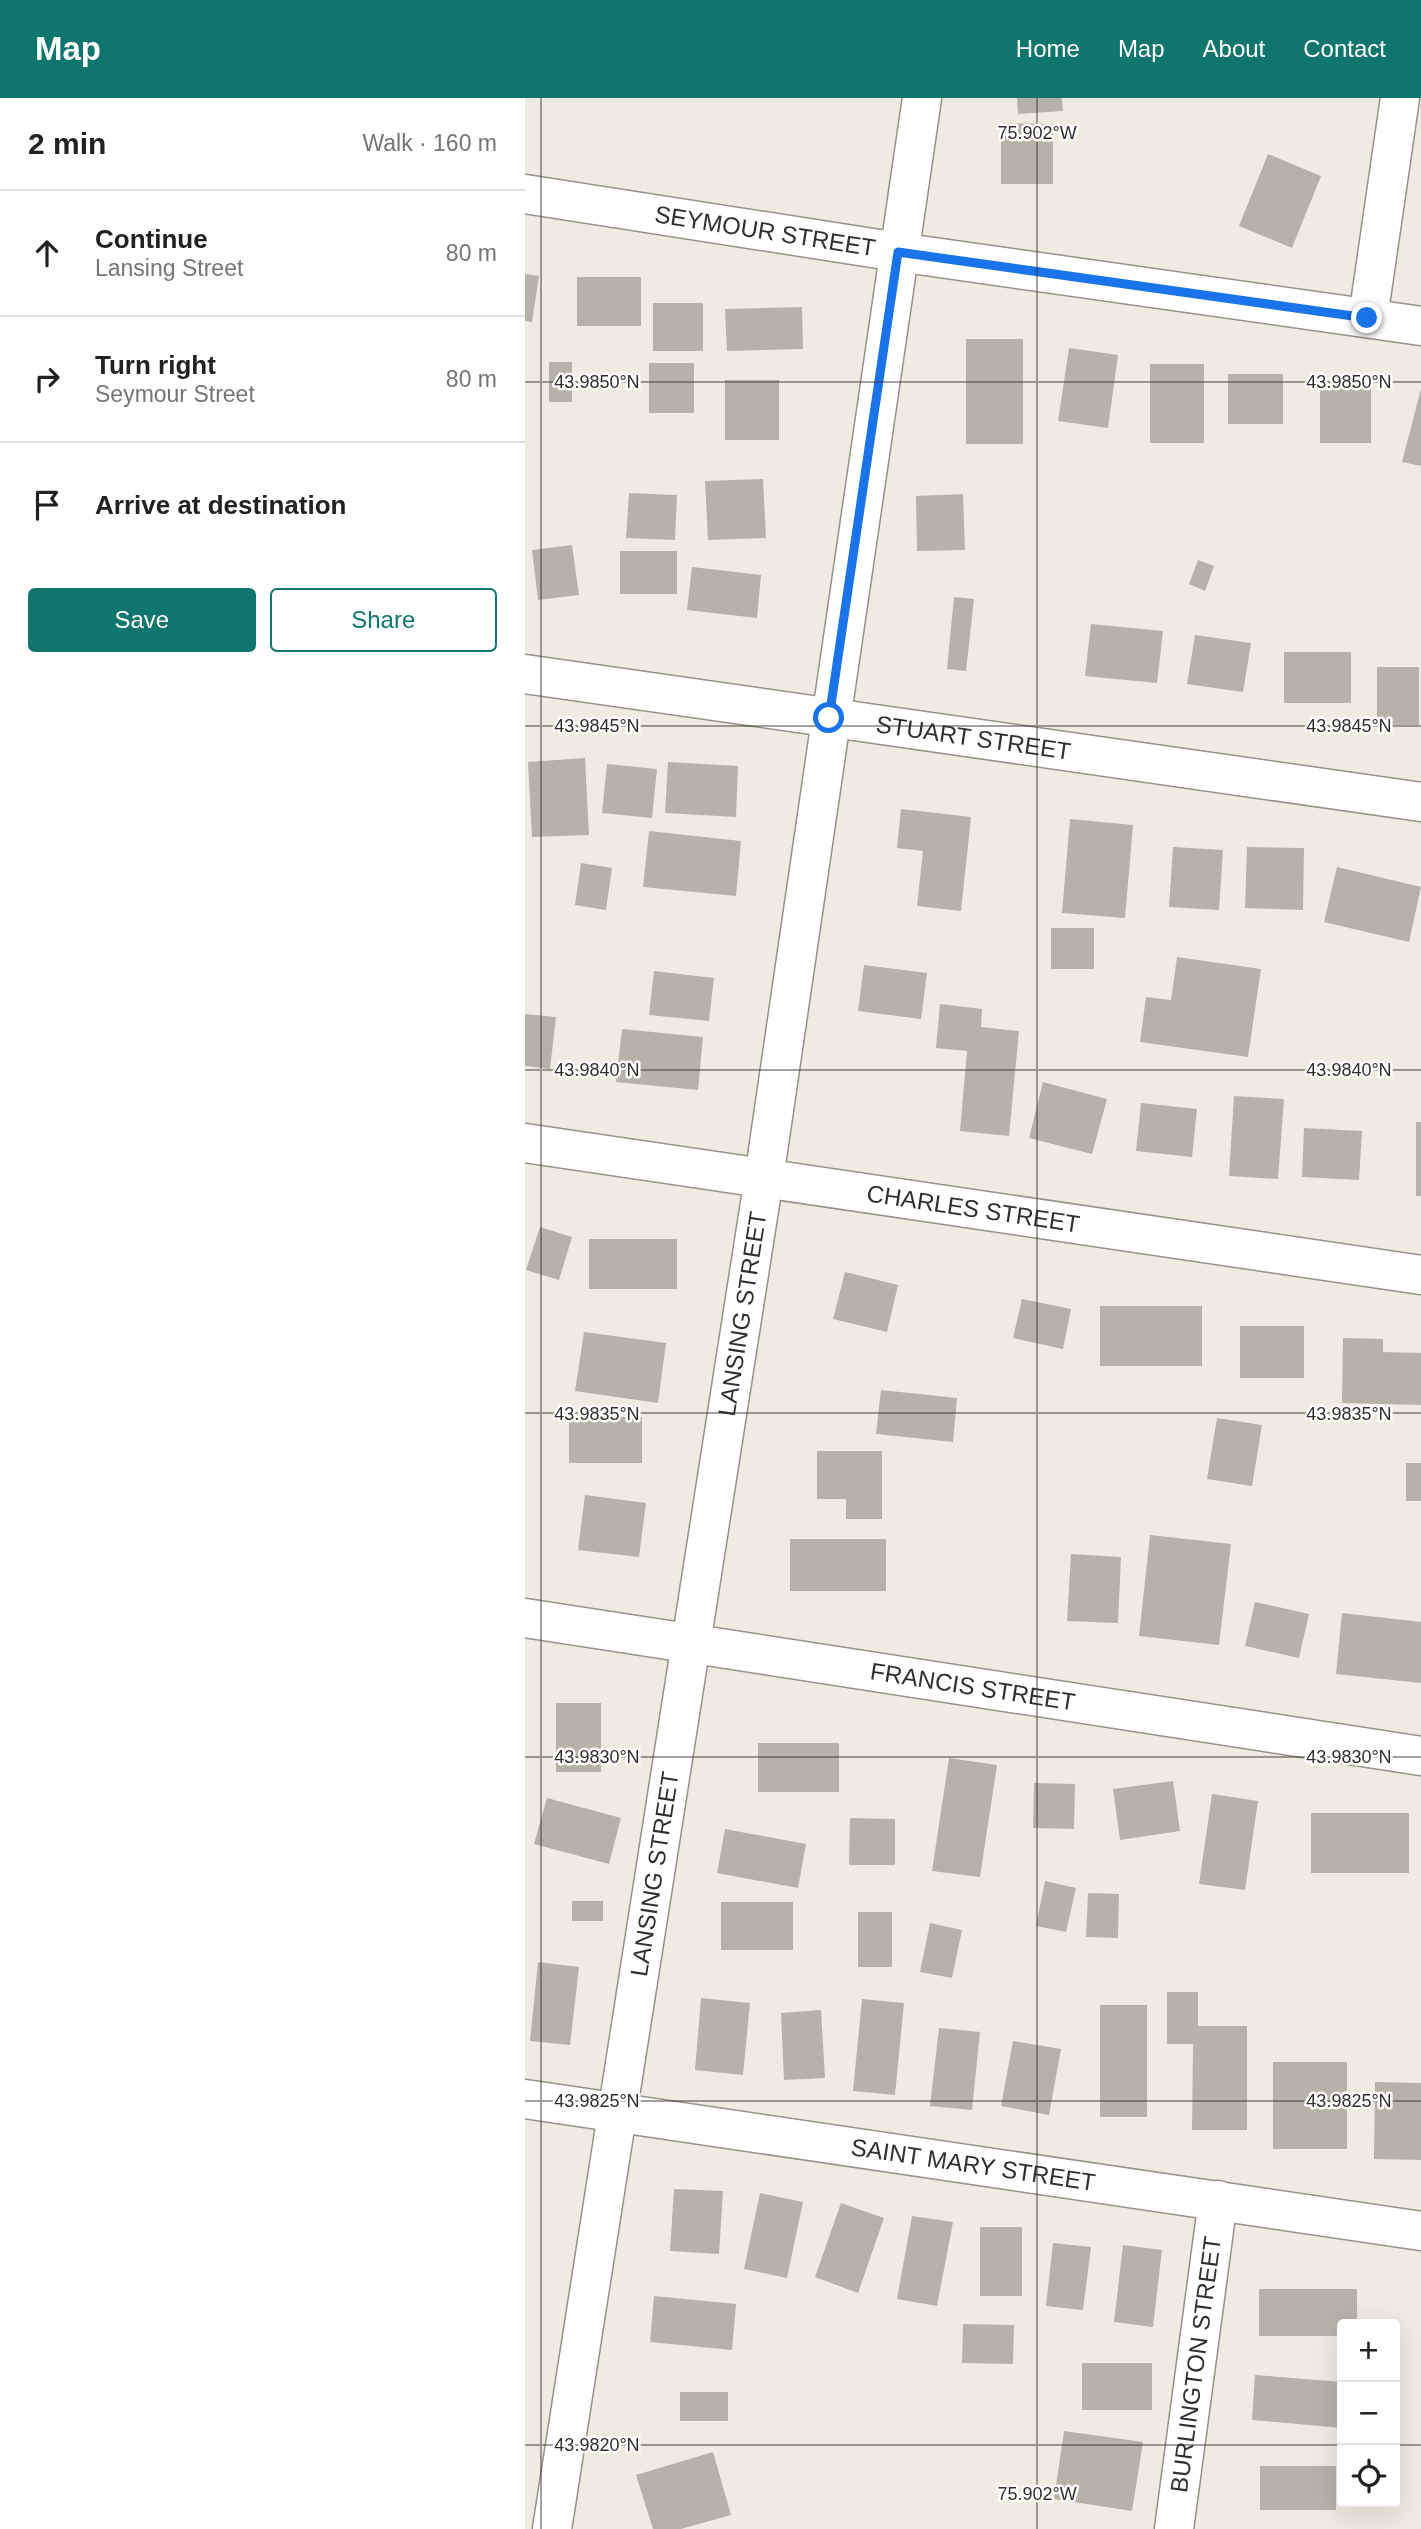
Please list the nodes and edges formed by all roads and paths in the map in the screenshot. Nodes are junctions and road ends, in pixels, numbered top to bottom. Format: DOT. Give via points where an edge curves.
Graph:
graph roads {
  1 [pos="922,98"];
  2 [pos="1400,98"];
  3 [pos="525,194"];
  4 [pos="898,252"];
  5 [pos="1367,318"];
  6 [pos="1421,326"];
  7 [pos="525,674"];
  8 [pos="829,718"];
  9 [pos="1421,802"];
  10 [pos="525,1143"];
  11 [pos="764,1178"];
  12 [pos="1421,1275"];
  13 [pos="525,1618"];
  14 [pos="691,1642"];
  15 [pos="1421,1756"];
  16 [pos="525,2099"];
  17 [pos="616,2112"];
  18 [pos="1218,2200"];
  19 [pos="1421,2231"];
  20 [pos="552,2529"];
  21 [pos="1174,2529"];
  1 -- 4 [label="street, LANSING STREET"];
  2 -- 5 [label="street"];
  3 -- 4 [label="street, SEYMOUR STREET"];
  4 -- 5 [label="street, SEYMOUR STREET"];
  4 -- 8 [label="street, LANSING STREET"];
  5 -- 6 [label="street, SEYMOUR STREET"];
  7 -- 8 [label="street, STUART STREET"];
  8 -- 9 [label="street, STUART STREET"];
  8 -- 11 [label="street, LANSING STREET"];
  10 -- 11 [label="street, CHARLES STREET"];
  11 -- 12 [label="street, CHARLES STREET"];
  11 -- 14 [label="street, LANSING STREET"];
  13 -- 14 [label="street, FRANCIS STREET"];
  14 -- 15 [label="street, FRANCIS STREET"];
  14 -- 17 [label="street, LANSING STREET"];
  16 -- 17 [label="street, SAINT MARY STREET"];
  17 -- 18 [label="street, SAINT MARY STREET"];
  17 -- 20 [label="street, LANSING STREET"];
  18 -- 19 [label="street, SAINT MARY STREET"];
  18 -- 21 [label="street, BURLINGTON STREET"];
}
